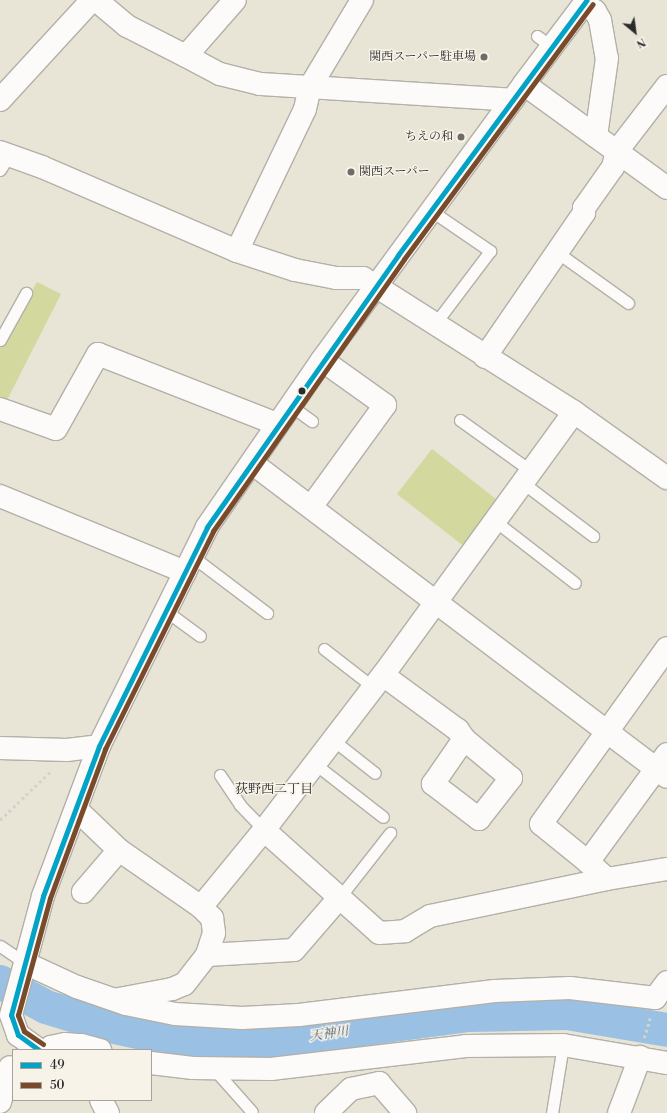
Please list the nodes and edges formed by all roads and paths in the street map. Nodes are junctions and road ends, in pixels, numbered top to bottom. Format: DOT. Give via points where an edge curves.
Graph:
graph roads {
  1 [pos="92,0"];
  2 [pos="96,0"];
  3 [pos="235,0"];
  4 [pos="362,0"];
  5 [pos="586,1"];
  6 [pos="186,56"];
  7 [pos="667,86"];
  8 [pos="310,87"];
  9 [pos="518,92"];
  10 [pos="0,100"];
  11 [pos="596,136"];
  12 [pos="617,151"];
  13 [pos="3,159"];
  14 [pos="667,188"];
  15 [pos="430,210"];
  16 [pos="237,251"];
  17 [pos="558,253"];
  18 [pos="376,286"];
  19 [pos="26,293"];
  20 [pos="628,303"];
  21 [pos="434,325"];
  22 [pos="0,340"];
  23 [pos="485,357"];
  24 [pos="322,360"];
  25 [pos="290,406"];
  26 [pos="0,409"];
  27 [pos="574,412"];
  28 [pos="460,420"];
  29 [pos="312,421"];
  30 [pos="277,424"];
  31 [pos="252,463"];
  32 [pos="527,477"];
  33 [pos="667,478"];
  34 [pos="0,496"];
  35 [pos="312,507"];
  36 [pos="495,522"];
  37 [pos="592,536"];
  38 [pos="189,565"];
  39 [pos="575,583"];
  40 [pos="437,601"];
  41 [pos="166,611"];
  42 [pos="267,613"];
  43 [pos="200,636"];
  44 [pos="667,648"];
  45 [pos="324,649"];
  46 [pos="378,681"];
  47 [pos="607,730"];
  48 [pos="464,739"];
  49 [pos="333,740"];
  50 [pos="99,746"];
  51 [pos="0,748"];
  52 [pos="73,750"];
  53 [pos="315,764"];
  54 [pos="664,767"];
  55 [pos="375,773"];
  56 [pos="220,775"];
  57 [pos="76,809"];
  58 [pos="383,817"];
  59 [pos="0,820"];
  60 [pos="264,830"];
  61 [pos="390,833"];
  62 [pos="119,850"];
  63 [pos="588,862"];
  64 [pos="667,868"];
  65 [pos="607,879"];
  66 [pos="83,892"];
  67 [pos="339,898"];
  68 [pos="201,907"];
  69 [pos="0,946"];
  70 [pos="207,955"];
  71 [pos="25,963"];
  72 [pos="660,999"];
  73 [pos="112,1000"];
  74 [pos="563,1045"];
  75 [pos="38,1049"];
  76 [pos="50,1049"];
  77 [pos="96,1049"];
  78 [pos="642,1049"];
  79 [pos="152,1063"];
  80 [pos="667,1063"];
  81 [pos="10,1067"];
  82 [pos="214,1068"];
  83 [pos="102,1101"];
  84 [pos="0,1102"];
  85 [pos="252,1112"];
  86 [pos="108,1113"];
  87 [pos="326,1113"];
  88 [pos="405,1113"];
  89 [pos="552,1113"];
  90 [pos="619,1113"];
  1 -- 10 [label="street"];
  2 -- 6 [label="street" via="127,26"];
  3 -- 6 [label="street"];
  4 -- 8 [label="street"];
  5 -- 9 [label="street" via="544,42"];
  5 -- 11 [label="street" via="600,20 607,58"];
  6 -- 8 [label="street" via="220,74 260,84"];
  7 -- 12 [label="street"];
  8 -- 9 [label="street"];
  8 -- 16 [label="street" via="305,109"];
  9 -- 11 [label="street"];
  9 -- 15 [label="street"];
  11 -- 12 [label="street"];
  12 -- 14 [label="street"];
  12 -- 17 [label="street" via="613,167 584,208 584,213"];
  13 -- 16 [label="street"];
  15 -- 18 [label="street"];
  15 -- 21 [label="lane" via="490,251"];
  16 -- 18 [label="street" via="295,270 336,278 363,278"];
  17 -- 20 [label="lane"];
  17 -- 23 [label="street"];
  18 -- 21 [label="street"];
  18 -- 24 [label="street"];
  19 -- 22 [label="lane"];
  21 -- 23 [label="street"];
  23 -- 27 [label="street"];
  24 -- 25 [label="street"];
  24 -- 35 [label="street" via="389,408"];
  25 -- 29 [label="lane"];
  25 -- 30 [label="street"];
  26 -- 30 [label="street" via="56,430 98,354"];
  27 -- 32 [label="street"];
  27 -- 33 [label="street"];
  28 -- 32 [label="lane"];
  30 -- 31 [label="street"];
  31 -- 35 [label="street"];
  31 -- 38 [label="street" via="207,527"];
  32 -- 36 [label="street"];
  32 -- 37 [label="lane"];
  34 -- 38 [label="street"];
  35 -- 40 [label="street"];
  36 -- 39 [label="lane"];
  36 -- 40 [label="street"];
  38 -- 41 [label="street"];
  38 -- 42 [label="lane"];
  40 -- 46 [label="street"];
  40 -- 47 [label="street"];
  41 -- 43 [label="lane"];
  41 -- 50 [label="street"];
  44 -- 47 [label="street"];
  45 -- 46 [label="lane"];
  46 -- 48 [label="street" via="458,730"];
  46 -- 49 [label="street"];
  47 -- 54 [label="street"];
  47 -- 63 [label="street" via="541,824"];
  49 -- 53 [label="street"];
  49 -- 55 [label="lane"];
  50 -- 52 [label="street"];
  50 -- 57 [label="street"];
  51 -- 52 [label="street"];
  52 -- 59 [label="path"];
  53 -- 58 [label="lane"];
  53 -- 60 [label="street"];
  54 -- 63 [label="street"];
  56 -- 60 [label="lane" via="240,805"];
  57 -- 62 [label="street"];
  57 -- 71 [label="street" via="44,896"];
  60 -- 67 [label="street"];
  60 -- 68 [label="street"];
  61 -- 67 [label="lane"];
  62 -- 66 [label="street"];
  62 -- 68 [label="street"];
  63 -- 65 [label="street"];
  64 -- 65 [label="street"];
  65 -- 67 [label="street" via="430,916 405,931 379,933"];
  67 -- 70 [label="street" via="294,950"];
  68 -- 70 [label="street" via="212,918 214,933"];
  69 -- 71 [label="lane"];
  70 -- 73 [label="street" via="184,984 172,989"];
  71 -- 73 [label="street" via="77,988"];
  71 -- 75 [label="street" via="12,1015 18,1035"];
  72 -- 73 [label="street" via="570,988 495,991 314,1013 242,1018 175,1014"];
  72 -- 78 [label="path"];
  74 -- 78 [label="street"];
  74 -- 82 [label="street" via="466,1046 271,1069"];
  74 -- 89 [label="lane"];
  76 -- 77 [label="street" via="65,1044"];
  78 -- 80 [label="street"];
  78 -- 90 [label="street"];
  79 -- 82 [label="street"];
  81 -- 84 [label="street"];
  82 -- 85 [label="lane"];
  83 -- 86 [label="street"];
  87 -- 88 [label="street" via="351,1089 379,1083"];
}
